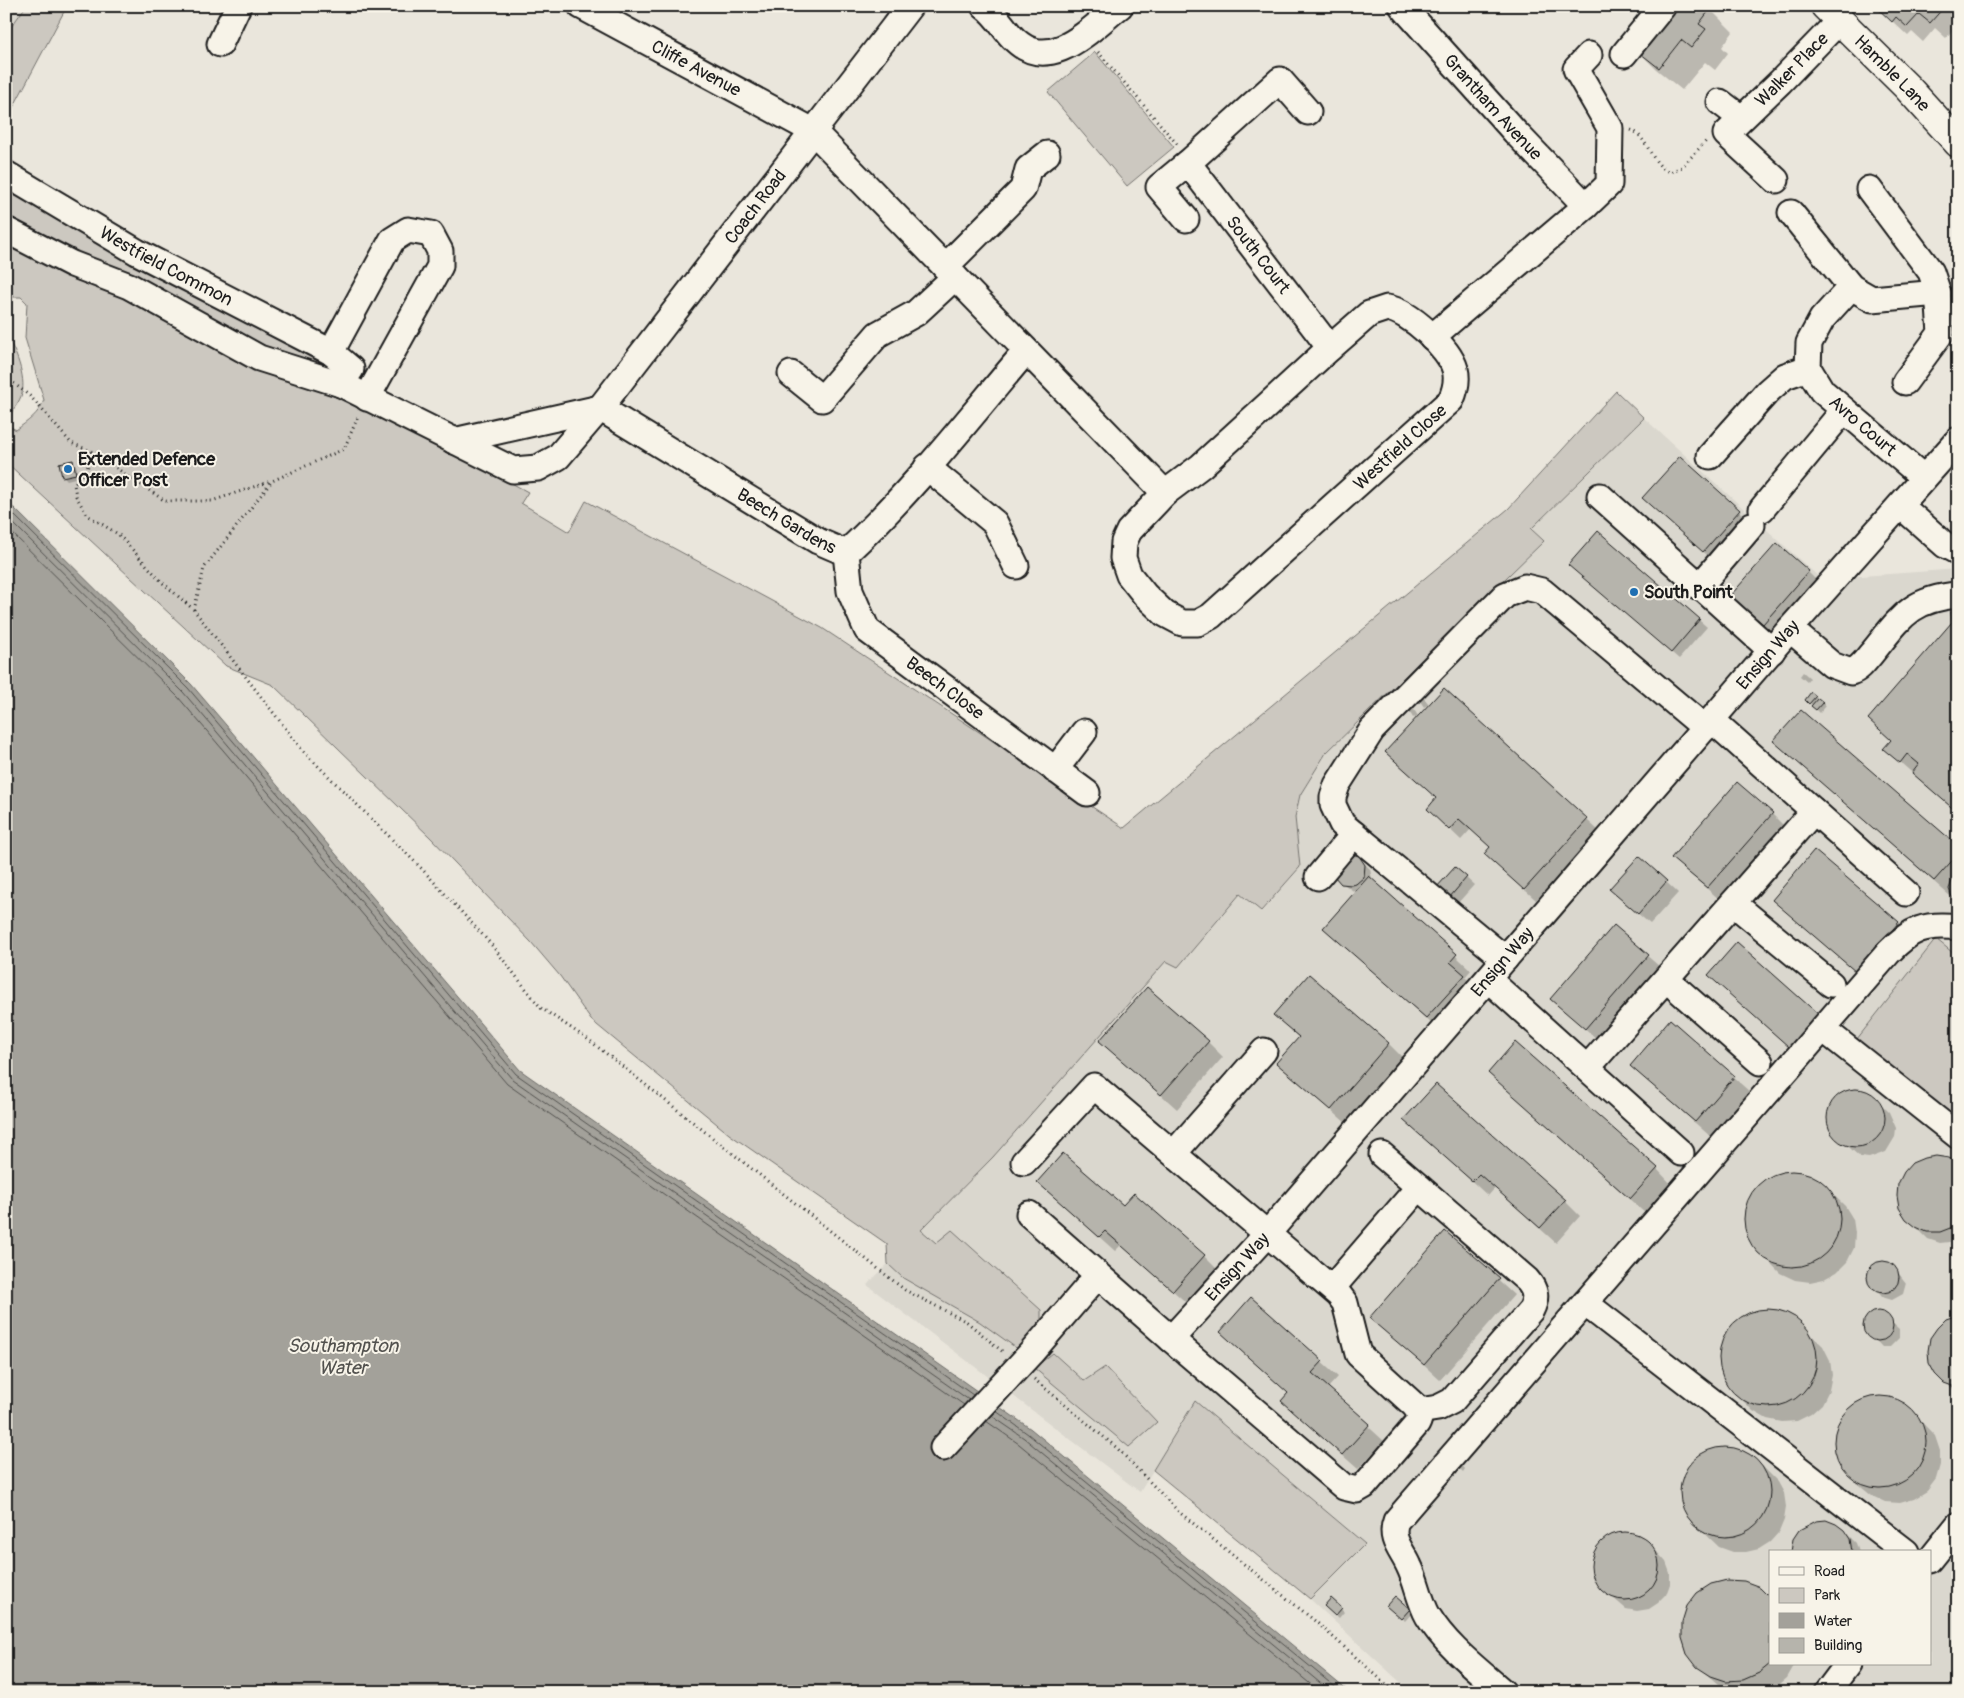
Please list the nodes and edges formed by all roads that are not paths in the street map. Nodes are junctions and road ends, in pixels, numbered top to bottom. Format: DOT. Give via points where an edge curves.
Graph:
graph roads {
  1 [pos="238,6"];
  2 [pos="581,6"];
  3 [pos="910,6"];
  4 [pos="984,6"];
  5 [pos="1120,6"];
  6 [pos="1402,6"];
  7 [pos="1663,6"];
  8 [pos="1832,13"];
  9 [pos="220,44"];
  10 [pos="1624,54"];
  11 [pos="1589,55"];
  12 [pos="1720,102"];
  13 [pos="1308,112"];
  14 [pos="1733,126"];
  15 [pos="813,131"];
  16 [pos="1958,143"];
  17 [pos="1047,154"];
  18 [pos="1189,161"];
  19 [pos="6,174"];
  20 [pos="1776,180"];
  21 [pos="1869,189"];
  22 [pos="1586,206"];
  23 [pos="1791,213"];
  24 [pos="1186,219"];
  25 [pos="6,230"];
  26 [pos="950,272"];
  27 [pos="1851,287"];
  28 [pos="1938,293"];
  29 [pos="1432,337"];
  30 [pos="1330,348"];
  31 [pos="1026,351"];
  32 [pos="331,352"];
  33 [pos="1808,368"];
  34 [pos="791,374"];
  35 [pos="1905,382"];
  36 [pos="341,384"];
  37 [pos="367,398"];
  38 [pos="600,408"];
  39 [pos="1844,410"];
  40 [pos="1958,440"];
  41 [pos="454,441"];
  42 [pos="1710,456"];
  43 [pos="927,468"];
  44 [pos="513,470"];
  45 [pos="1924,478"];
  46 [pos="1166,493"];
  47 [pos="1600,496"];
  48 [pos="1901,506"];
  49 [pos="846,552"];
  50 [pos="1958,552"];
  51 [pos="1016,566"];
  52 [pos="1699,587"];
  53 [pos="1958,595"];
  54 [pos="1790,629"];
  55 [pos="1772,650"];
  56 [pos="1708,724"];
  57 [pos="1084,732"];
  58 [pos="1055,770"];
  59 [pos="1087,793"];
  60 [pos="1814,811"];
  61 [pos="1354,834"];
  62 [pos="1318,878"];
  63 [pos="1906,893"];
  64 [pos="1733,903"];
  65 [pos="1958,928"];
  66 [pos="1505,959"];
  67 [pos="1488,979"];
  68 [pos="1666,979"];
  69 [pos="1831,984"];
  70 [pos="1823,1029"];
  71 [pos="1264,1051"];
  72 [pos="1760,1062"];
  73 [pos="1588,1067"];
  74 [pos="1958,1136"];
  75 [pos="1681,1152"];
  76 [pos="1174,1153"];
  77 [pos="1382,1155"];
  78 [pos="1024,1162"];
  79 [pos="1419,1187"];
  80 [pos="1029,1214"];
  81 [pos="1268,1233"];
  82 [pos="1098,1274"];
  83 [pos="1332,1288"];
  84 [pos="1585,1303"];
  85 [pos="1171,1339"];
  86 [pos="1419,1411"];
  87 [pos="943,1448"];
  88 [pos="1958,1525"];
  89 [pos="1903,1550"];
  90 [pos="1932,1558"];
  91 [pos="1846,1666"];
  92 [pos="1503,1692"];
  93 [pos="1827,1692"];
  1 -- 9 [label="street"];
  2 -- 15 [label="street, Cliffe Avenue"];
  3 -- 15 [label="street, Coach Road"];
  4 -- 5 [label="street" via="1017,42 1042,54 1063,50"];
  6 -- 22 [label="street, Grantham Avenue"];
  7 -- 10 [label="street"];
  8 -- 14 [label="street, Walker Place" via="1780,82"];
  8 -- 16 [label="main road, Hamble Lane"];
  11 -- 22 [label="street" via="1576,70 1610,128 1609,184"];
  12 -- 14 [label="street, Walker Place"];
  13 -- 18 [label="street" via="1280,80"];
  14 -- 20 [label="street"];
  15 -- 26 [label="street"];
  15 -- 38 [label="street, Coach Road"];
  17 -- 26 [label="street" via="1028,169 1023,189"];
  18 -- 24 [label="street" via="1159,187"];
  18 -- 30 [label="street, South Court"];
  19 -- 32 [label="street, Westfield Common" via="138,252"];
  21 -- 28 [label="street" via="1931,272"];
  22 -- 29 [label="street"];
  23 -- 27 [label="street"];
  25 -- 36 [label="street, Westfield Common" via="72,264 130,286 260,358"];
  26 -- 31 [label="street"];
  26 -- 34 [label="street" via="916,313 878,334 822,399"];
  27 -- 28 [label="street" via="1872,299"];
  27 -- 33 [label="street" via="1822,319 1809,343"];
  28 -- 35 [label="street" via="1941,334"];
  29 -- 30 [label="street, Westfield Close" via="1408,315 1387,308 1369,314"];
  29 -- 46 [label="street, Westfield Close" via="1456,372 1454,393 1447,406 1211,616 1198,623 1182,623 1165,614 1129,575 1123,558 1129,531"];
  30 -- 46 [label="street, Westfield Close" via="1201,466"];
  31 -- 43 [label="street, Beech Gardens"];
  31 -- 46 [label="street"];
  32 -- 36 [label="street, Westfield Common" via="351,368"];
  32 -- 37 [label="street" via="392,240 408,230 431,234 440,251 440,266"];
  33 -- 39 [label="street, Avro Court" via="1822,391"];
  33 -- 42 [label="street" via="1785,376 1768,391"];
  36 -- 37 [label="street, Westfield Common"];
  37 -- 41 [label="street, Westfield Common"];
  38 -- 41 [label="street"];
  38 -- 44 [label="street, Coach Road" via="558,457 538,468"];
  38 -- 49 [label="street, Beech Gardens" via="818,541"];
  39 -- 45 [label="street, Avro Court"];
  39 -- 52 [label="street"];
  40 -- 45 [label="street, Ensign Way"];
  41 -- 44 [label="street, Westfield Common"];
  43 -- 49 [label="street, Beech Gardens"];
  43 -- 51 [label="street" via="995,523"];
  45 -- 48 [label="street, Ensign Way"];
  47 -- 52 [label="street"];
  48 -- 50 [label="street" via="1945,545"];
  48 -- 54 [label="street, Ensign Way"];
  49 -- 58 [label="street, Beech Close" via="850,591 867,630"];
  52 -- 55 [label="street"];
  53 -- 54 [label="street" via="1930,599 1916,605 1851,672 1832,665"];
  54 -- 55 [label="street, Ensign Way"];
  55 -- 56 [label="street, Ensign Way"];
  56 -- 60 [label="street"];
  56 -- 61 [label="street" via="1542,591 1525,587 1505,595 1372,730 1337,785 1333,797 1333,805 1342,824"];
  56 -- 66 [label="street, Ensign Way"];
  57 -- 58 [label="street"];
  58 -- 59 [label="street, Beech Close"];
  60 -- 63 [label="street"];
  60 -- 64 [label="street"];
  61 -- 62 [label="street"];
  61 -- 66 [label="street"];
  64 -- 68 [label="street"];
  64 -- 69 [label="street"];
  65 -- 70 [label="street" via="1932,926 1909,934 1889,952"];
  66 -- 67 [label="street, Ensign Way"];
  67 -- 73 [label="street"];
  67 -- 81 [label="street, Ensign Way"];
  68 -- 72 [label="street"];
  68 -- 73 [label="street"];
  70 -- 74 [label="street"];
  70 -- 84 [label="street"];
  71 -- 76 [label="street"];
  73 -- 75 [label="street"];
  76 -- 78 [label="street" via="1094,1086"];
  76 -- 81 [label="street"];
  77 -- 79 [label="street"];
  79 -- 83 [label="street"];
  79 -- 86 [label="street" via="1527,1280 1536,1293 1531,1310 1452,1401 1438,1408"];
  80 -- 82 [label="street"];
  81 -- 83 [label="street"];
  81 -- 85 [label="street, Ensign Way"];
  82 -- 85 [label="street"];
  82 -- 87 [label="street" via="1031,1353"];
  83 -- 86 [label="street" via="1345,1303 1358,1354"];
  84 -- 89 [label="street"];
  84 -- 92 [label="street" via="1401,1514 1393,1528 1395,1542 1413,1574 1428,1615 1456,1650"];
  85 -- 86 [label="street" via="1349,1490 1357,1490 1369,1481 1417,1424"];
  88 -- 90 [label="street"];
  91 -- 93 [label="street"];
}
